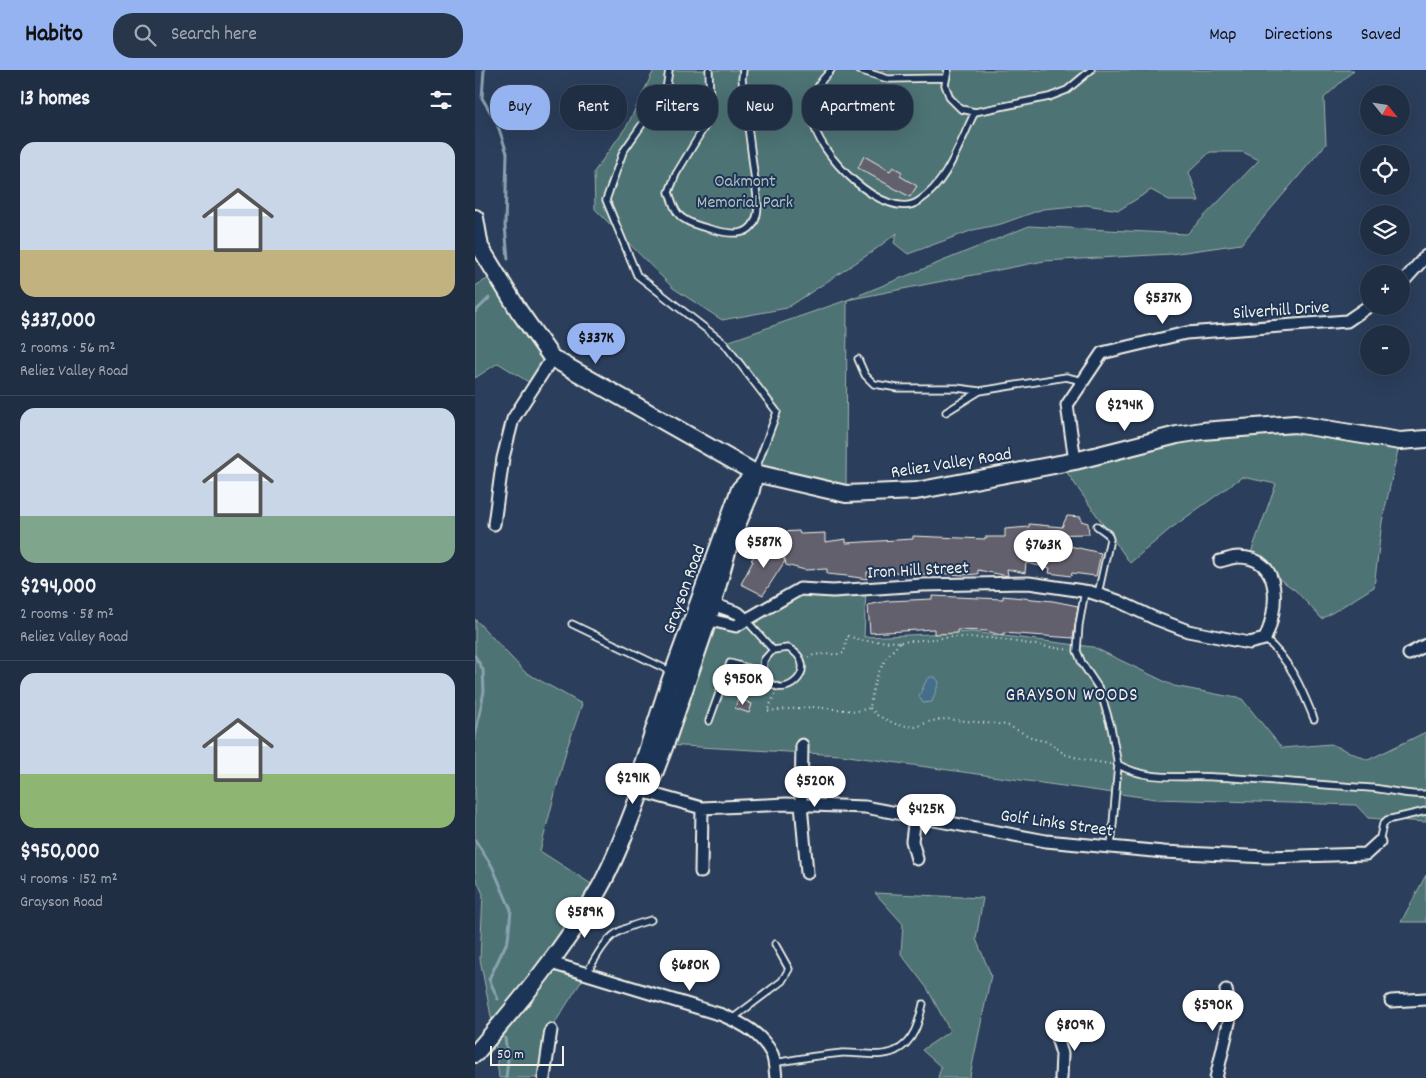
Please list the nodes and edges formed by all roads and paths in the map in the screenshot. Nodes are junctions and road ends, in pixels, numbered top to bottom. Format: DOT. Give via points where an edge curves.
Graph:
graph roads {
  1 [pos="669,70"];
  2 [pos="709,70"];
  3 [pos="743,70"];
  4 [pos="831,70"];
  5 [pos="859,70"];
  6 [pos="947,70"];
  7 [pos="1091,70"];
  8 [pos="946,78"];
  9 [pos="975,112"];
  10 [pos="475,218"];
  11 [pos="1426,256"];
  12 [pos="1410,274"];
  13 [pos="1360,312"];
  14 [pos="552,358"];
  15 [pos="859,359"];
  16 [pos="1083,381"];
  17 [pos="980,391"];
  18 [pos="946,412"];
  19 [pos="1426,439"];
  20 [pos="1075,461"];
  21 [pos="755,472"];
  22 [pos="494,524"];
  23 [pos="1097,526"];
  24 [pos="1220,561"];
  25 [pos="1085,591"];
  26 [pos="1098,594"];
  27 [pos="706,602"];
  28 [pos="701,618"];
  29 [pos="746,620"];
  30 [pos="572,624"];
  31 [pos="1265,639"];
  32 [pos="901,642"];
  33 [pos="1426,645"];
  34 [pos="773,650"];
  35 [pos="1077,652"];
  36 [pos="1409,654"];
  37 [pos="801,660"];
  38 [pos="763,672"];
  39 [pos="681,676"];
  40 [pos="777,687"];
  41 [pos="870,708"];
  42 [pos="1314,719"];
  43 [pos="709,721"];
  44 [pos="802,744"];
  45 [pos="1117,765"];
  46 [pos="641,791"];
  47 [pos="1426,794"];
  48 [pos="801,804"];
  49 [pos="702,808"];
  50 [pos="1426,811"];
  51 [pos="915,816"];
  52 [pos="1379,842"];
  53 [pos="1111,847"];
  54 [pos="917,858"];
  55 [pos="701,872"];
  56 [pos="807,873"];
  57 [pos="651,920"];
  58 [pos="775,944"];
  59 [pos="551,963"];
  60 [pos="586,974"];
  61 [pos="1226,990"];
  62 [pos="1426,999"];
  63 [pos="1391,1001"];
  64 [pos="923,1004"];
  65 [pos="732,1019"];
  66 [pos="551,1030"];
  67 [pos="1055,1031"];
  68 [pos="475,1054"];
  69 [pos="773,1063"];
  70 [pos="544,1078"];
  71 [pos="776,1078"];
  72 [pos="1061,1078"];
  73 [pos="1216,1078"];
  1 -- 21 [label="lane" via="665,90 623,152 606,200 637,275 724,343 777,412"];
  2 -- 3 [label="lane" via="710,107 705,126 669,192 683,219 739,235 758,216"];
  4 -- 9 [label="lane" via="817,91 813,118 817,134 832,160 853,180 869,193 888,201 907,206 918,202 929,192 945,175"];
  5 -- 8 [label="lane" via="888,79"];
  6 -- 8 [label="lane"];
  7 -- 9 [label="lane" via="1067,90 1049,97"];
  8 -- 9 [label="lane" via="950,98 961,109"];
  10 -- 14 [label="main road, Reliez Valley Road" via="480,247"];
  11 -- 12 [label="street"];
  13 -- 16 [label="street, Silverhill Drive" via="1347,321 1186,333 1102,352"];
  14 -- 21 [label="main road, Reliez Valley Road"];
  14 -- 22 [label="street" via="513,419 503,458"];
  15 -- 17 [label="lane" via="865,375 874,384"];
  16 -- 17 [label="lane" via="1066,377"];
  16 -- 20 [label="street, Silverhill Drive" via="1067,405"];
  17 -- 18 [label="lane"];
  19 -- 20 [label="main road, Reliez Valley Road" via="1400,441 1295,424 1177,435"];
  20 -- 21 [label="main road, Reliez Valley Road" via="916,492 846,494"];
  21 -- 27 [label="main road, Grayson Road" via="740,489"];
  23 -- 26 [label="lane" via="1110,539"];
  24 -- 31 [label="street" via="1237,556 1249,558 1262,564 1271,574 1275,599 1272,624"];
  25 -- 26 [label="street, Iron Hill Street"];
  25 -- 29 [label="street, Iron Hill Street" via="1029,583 833,591 800,589"];
  25 -- 35 [label="lane"];
  26 -- 31 [label="street, Iron Hill Street" via="1188,631 1249,643"];
  27 -- 28 [label="main road, Grayson Road"];
  27 -- 29 [label="street"];
  28 -- 29 [label="street, Iron Hill Street" via="736,626"];
  28 -- 39 [label="main road, Grayson Road"];
  29 -- 34 [label="lane"];
  30 -- 39 [label="lane"];
  31 -- 42 [label="lane" via="1283,657 1302,689"];
  32 -- 35 [label="path" via="990,638"];
  32 -- 37 [label="path" via="865,641 847,636 844,653 834,656 814,654"];
  32 -- 41 [label="path" via="882,665 872,690"];
  33 -- 36 [label="street"];
  34 -- 37 [label="lane" via="788,648"];
  34 -- 38 [label="lane" via="764,660"];
  35 -- 45 [label="lane" via="1101,690"];
  37 -- 40 [label="lane" via="802,670 797,681 788,687"];
  38 -- 40 [label="lane" via="767,681"];
  38 -- 43 [label="lane" via="729,663"];
  39 -- 46 [label="main road, Grayson Road" via="639,776"];
  40 -- 41 [label="path" via="767,711 813,707 857,711"];
  41 -- 45 [label="path" via="878,716 897,725 916,727 946,719 1007,725 1049,742 1064,754"];
  44 -- 48 [label="street"];
  45 -- 47 [label="lane" via="1129,771 1171,778 1213,776"];
  45 -- 53 [label="lane"];
  46 -- 49 [label="street, Golf Links Street"];
  46 -- 59 [label="main road, Grayson Road" via="599,889"];
  48 -- 49 [label="street, Golf Links Street"];
  48 -- 51 [label="street, Golf Links Street" via="865,807"];
  48 -- 56 [label="street"];
  49 -- 55 [label="street"];
  50 -- 52 [label="lane" via="1387,820"];
  51 -- 53 [label="street, Golf Links Street" via="1046,841"];
  51 -- 54 [label="street" via="912,841"];
  52 -- 53 [label="street, Golf Links Street" via="1366,854 1307,857 1173,853"];
  57 -- 60 [label="lane" via="625,927 610,936"];
  58 -- 65 [label="lane" via="789,969 782,981"];
  59 -- 60 [label="street"];
  59 -- 68 [label="main road, Grayson Road"];
  60 -- 65 [label="street"];
  61 -- 73 [label="street" via="1231,1014"];
  62 -- 63 [label="street"];
  64 -- 69 [label="lane" via="917,1028 895,1051 881,1054 838,1053"];
  65 -- 69 [label="street" via="755,1032 772,1055"];
  66 -- 70 [label="street"];
  67 -- 72 [label="street" via="1062,1054"];
  69 -- 71 [label="street"];
}
